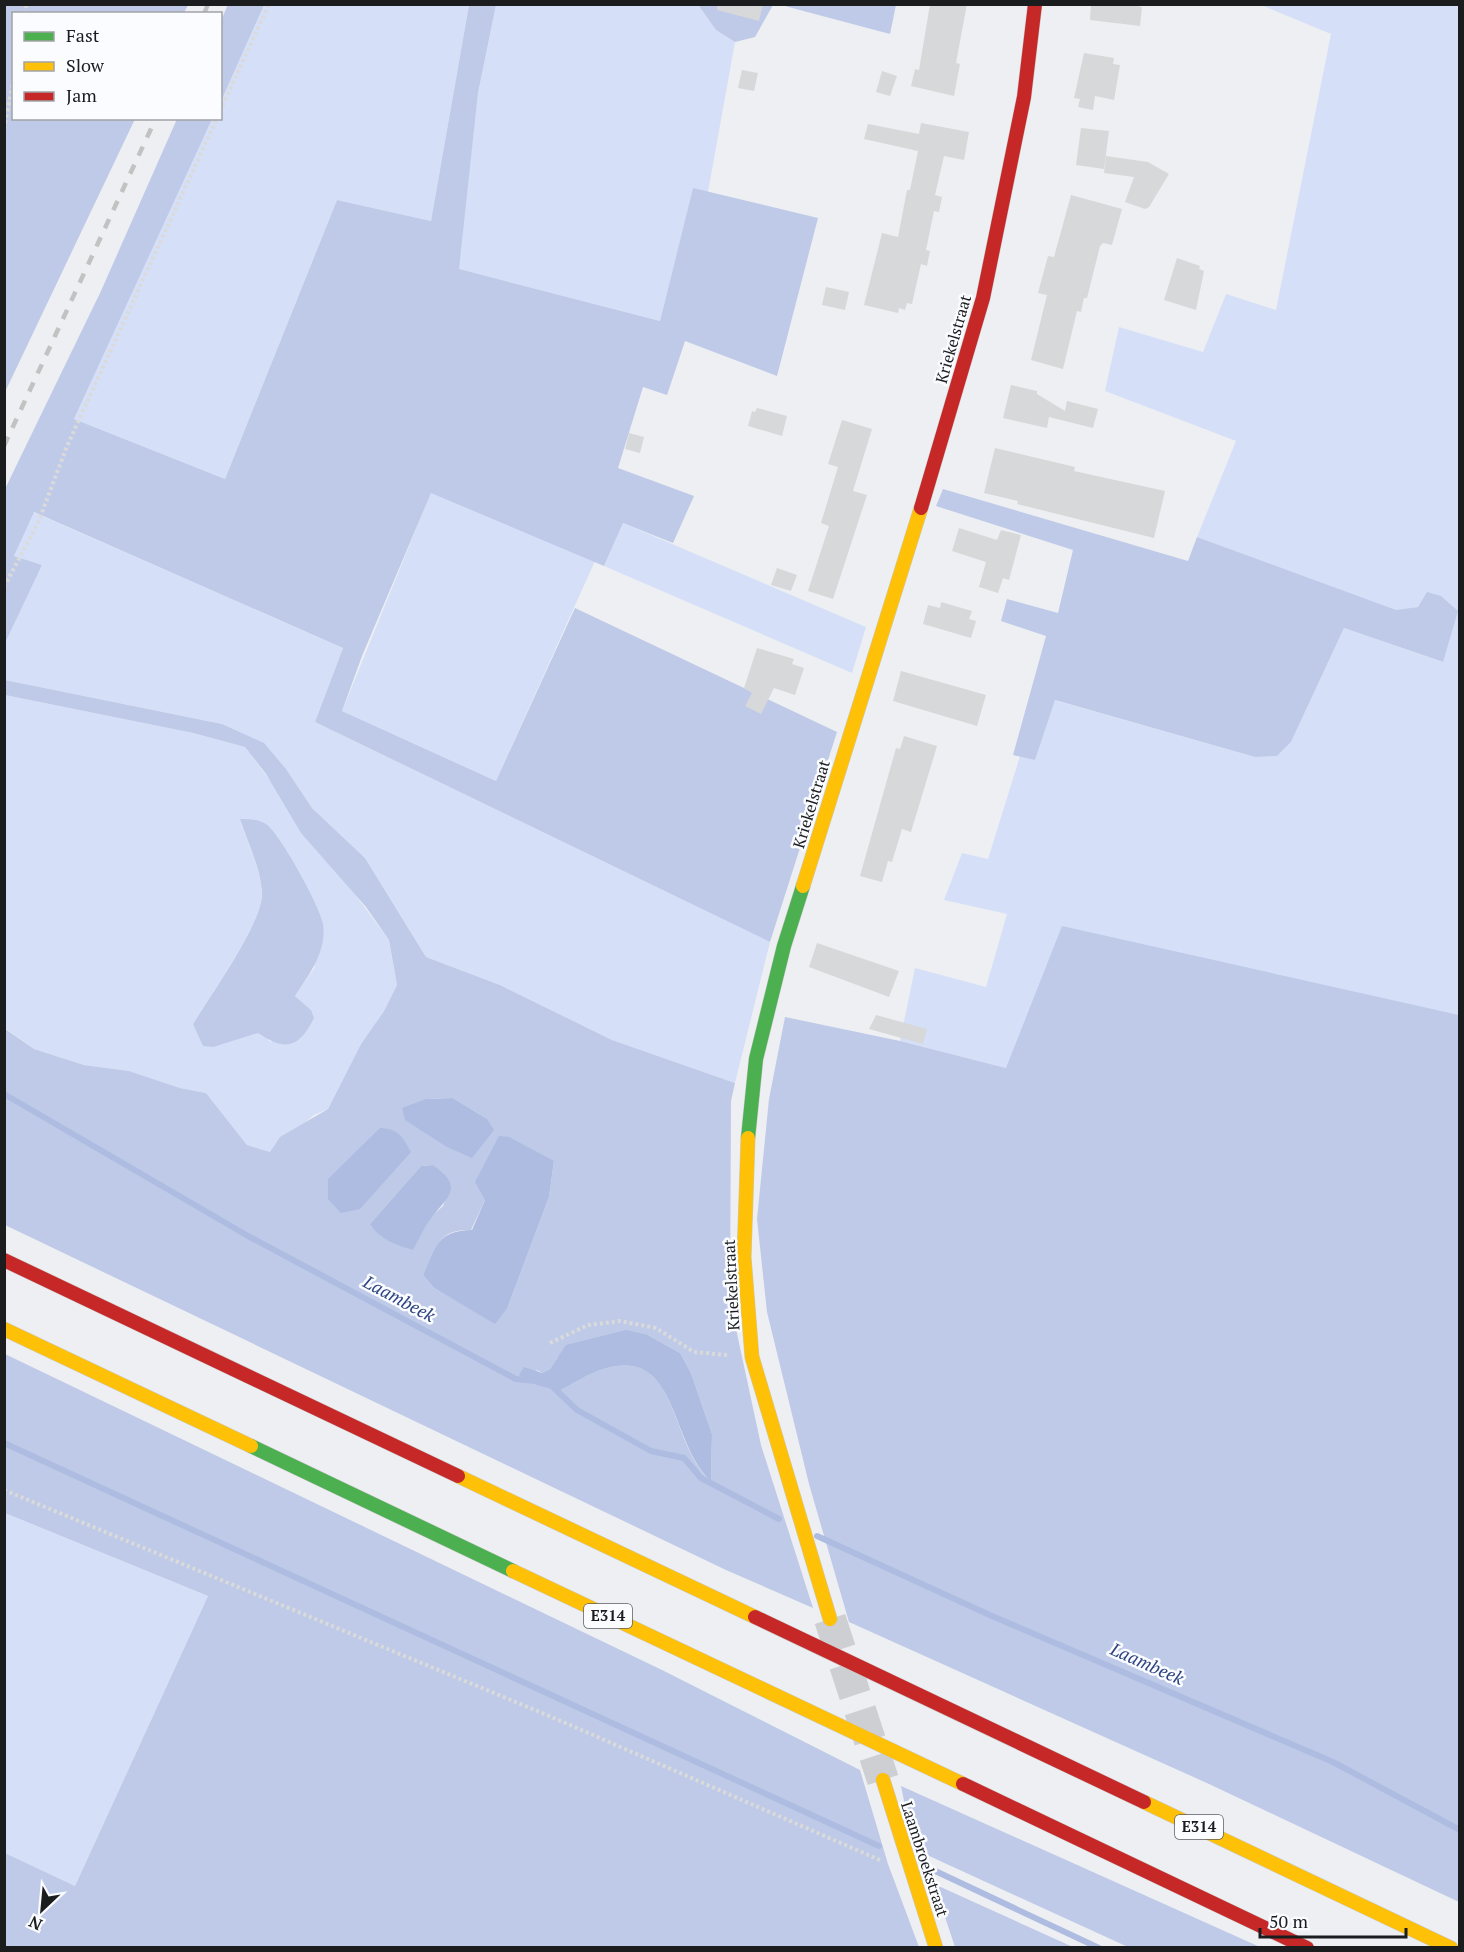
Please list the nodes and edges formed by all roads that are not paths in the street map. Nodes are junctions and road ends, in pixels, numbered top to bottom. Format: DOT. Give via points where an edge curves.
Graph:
graph roads {
  1 [pos="1035,4"];
  2 [pos="4,1260"];
  3 [pos="4,1329"];
  4 [pos="830,1619"];
  5 [pos="883,1780"];
  6 [pos="936,1947"];
  7 [pos="1307,1947"];
  8 [pos="1451,1947"];
  1 -- 4 [label="main road, Kriekelstraat" via="1024,97 983,298 784,946 756,1059 747,1153 744,1257 752,1357"];
  2 -- 8 [label="main road, E314"];
  3 -- 7 [label="main road, E314"];
  5 -- 6 [label="main road, Laambroekstraat"];
}
